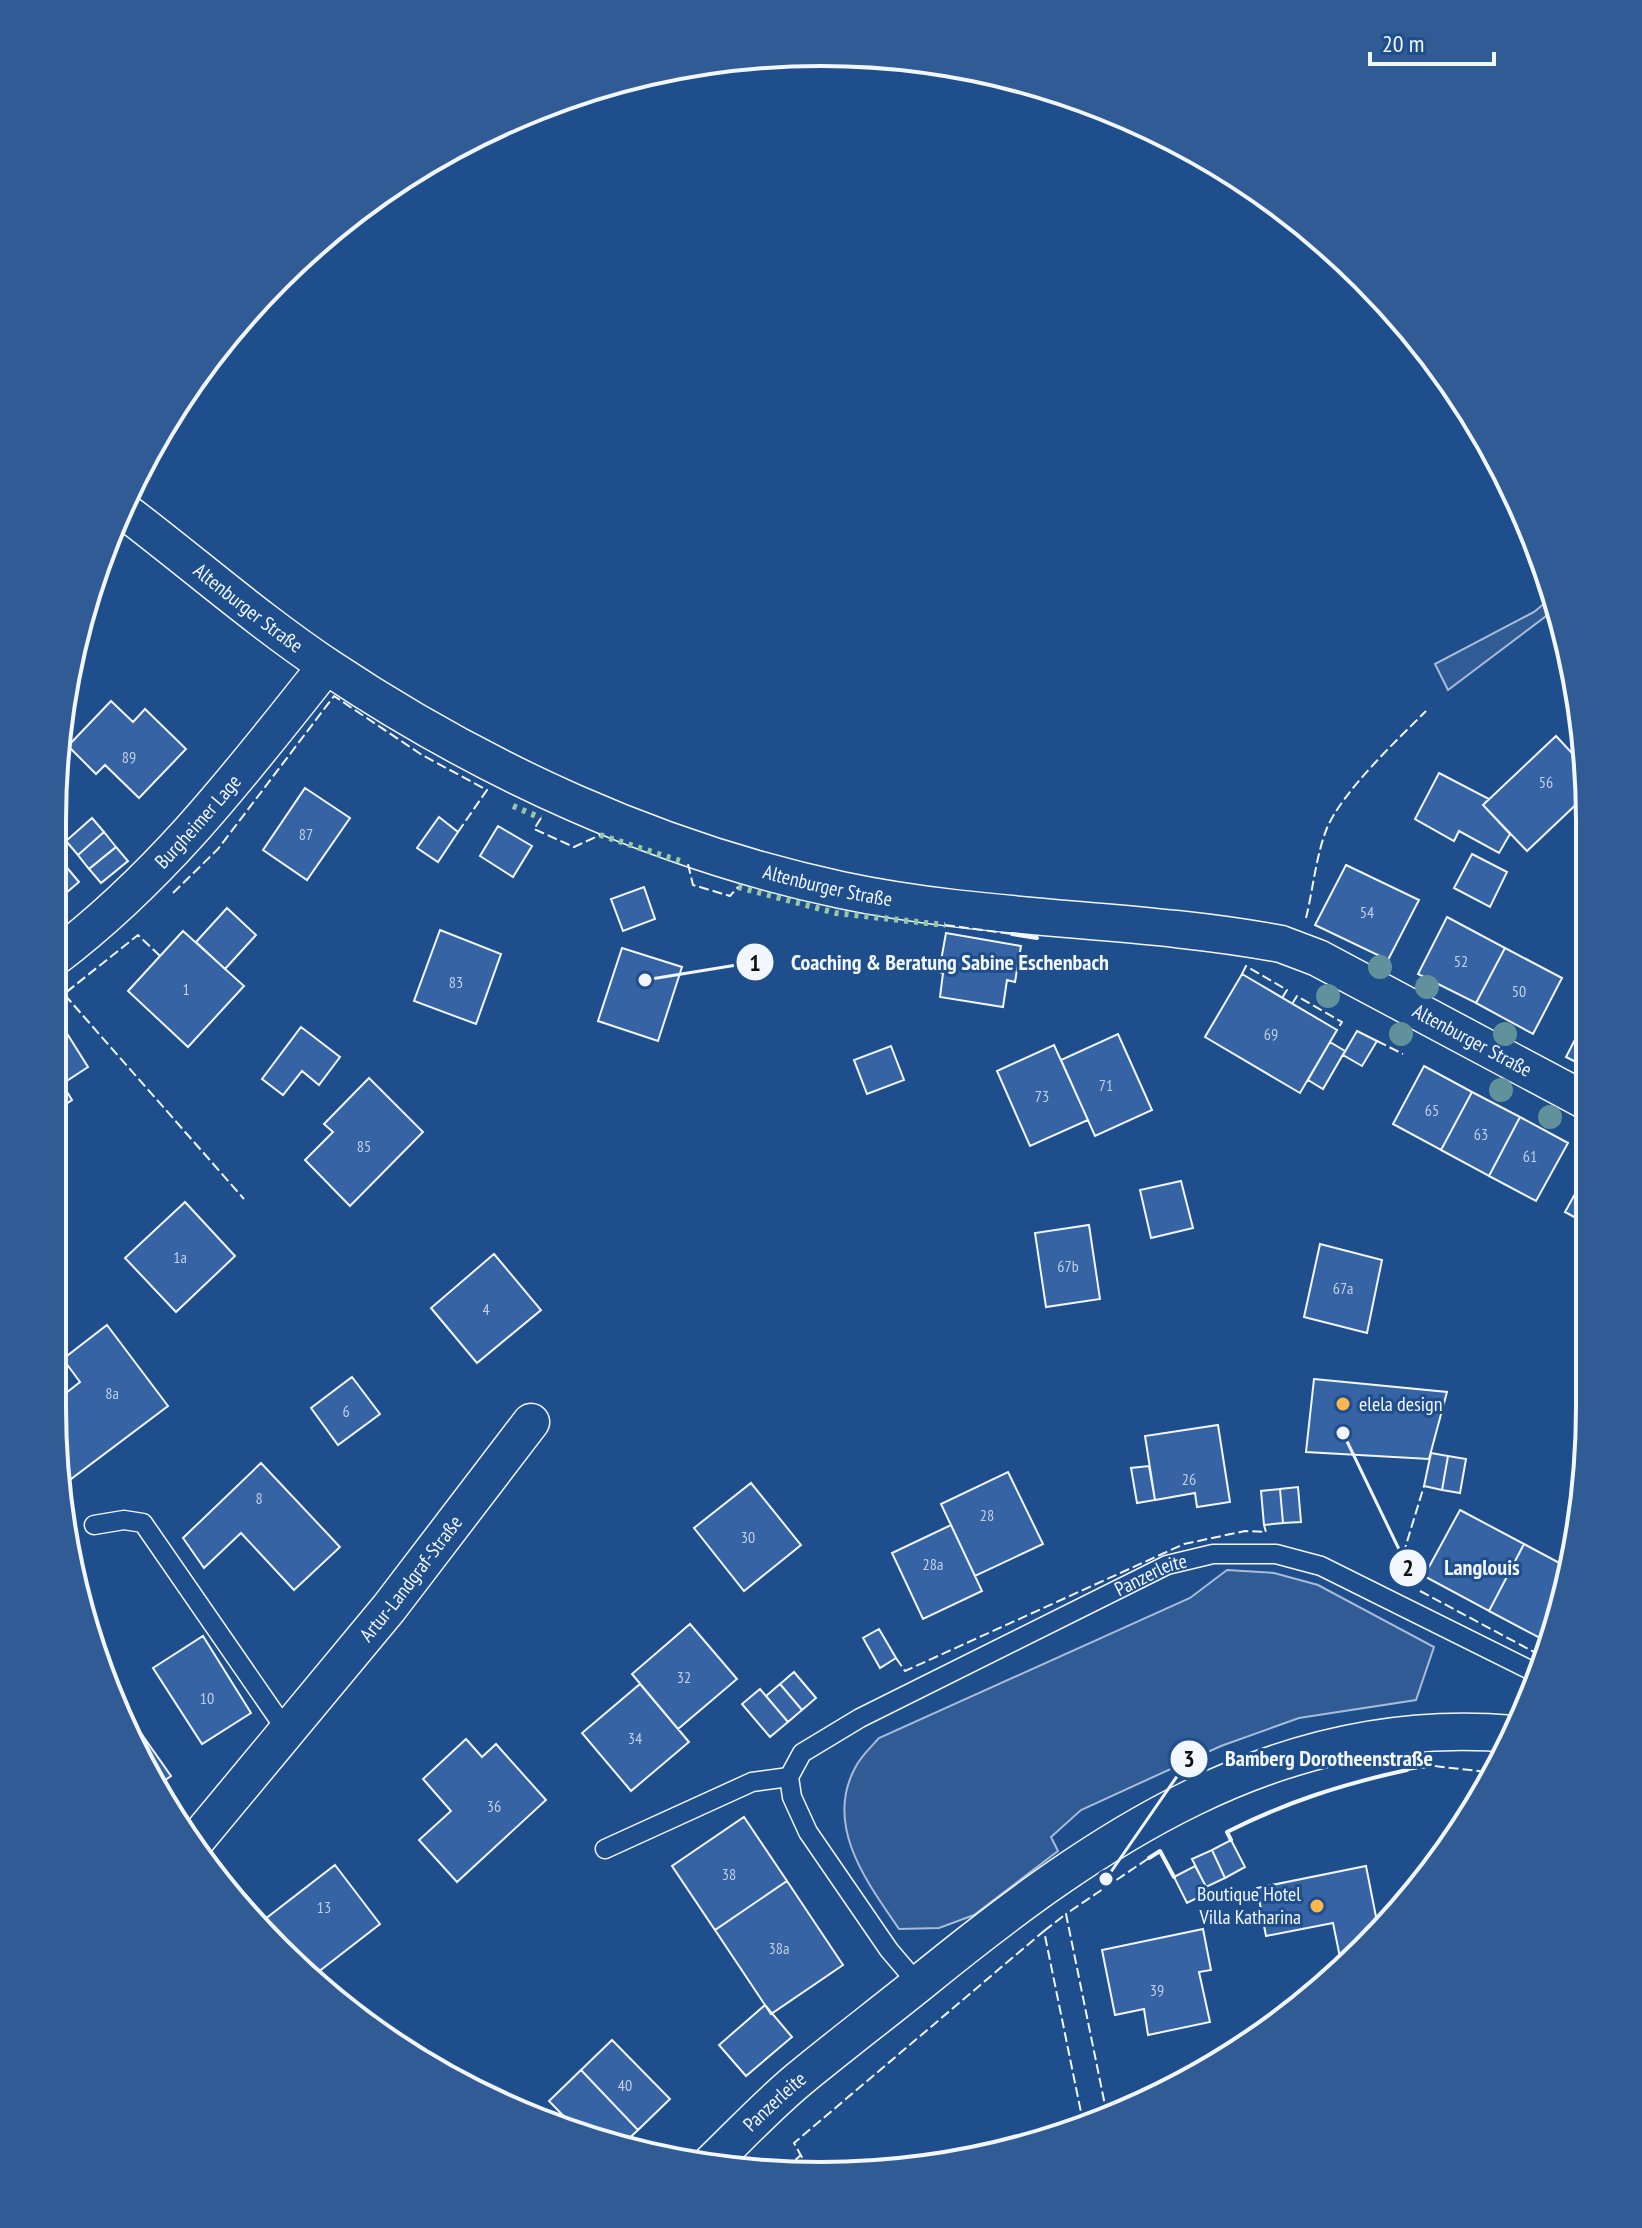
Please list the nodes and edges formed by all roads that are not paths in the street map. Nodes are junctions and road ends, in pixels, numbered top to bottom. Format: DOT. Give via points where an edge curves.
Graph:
graph roads {
  1 [pos="131,516"];
  2 [pos="326,666"];
  3 [pos="66,948"];
  4 [pos="1576,1096"];
  5 [pos="531,1422"];
  6 [pos="94,1525"];
  7 [pos="1529,1669"];
  8 [pos="286,1730"];
  9 [pos="1501,1734"];
  10 [pos="789,1777"];
  11 [pos="200,1836"];
  12 [pos="605,1849"];
  13 [pos="918,1984"];
  14 [pos="719,2155"];
  1 -- 2 [label="street, Altenburger Straße"];
  2 -- 3 [label="street, Burgheimer Lage" via="162,865"];
  2 -- 4 [label="street, Altenburger Straße" via="514,777 750,868 845,891 1281,944 1318,958"];
  5 -- 8 [label="street, Artur-Landgraf-Straße" via="389,1608"];
  6 -- 8 [label="lane" via="143,1523"];
  7 -- 10 [label="lane, Panzerleite" via="1321,1566 1276,1554 1213,1554 1167,1565 860,1718 802,1753"];
  8 -- 11 [label="street, Artur-Landgraf-Straße"];
  9 -- 13 [label="street, Panzerleite" via="1383,1738 1300,1754 1230,1778 1096,1851 1004,1914"];
  10 -- 12 [label="lane" via="752,1782"];
  10 -- 13 [label="lane" via="808,1832"];
  13 -- 14 [label="street, Panzerleite" via="796,2082"];
}
